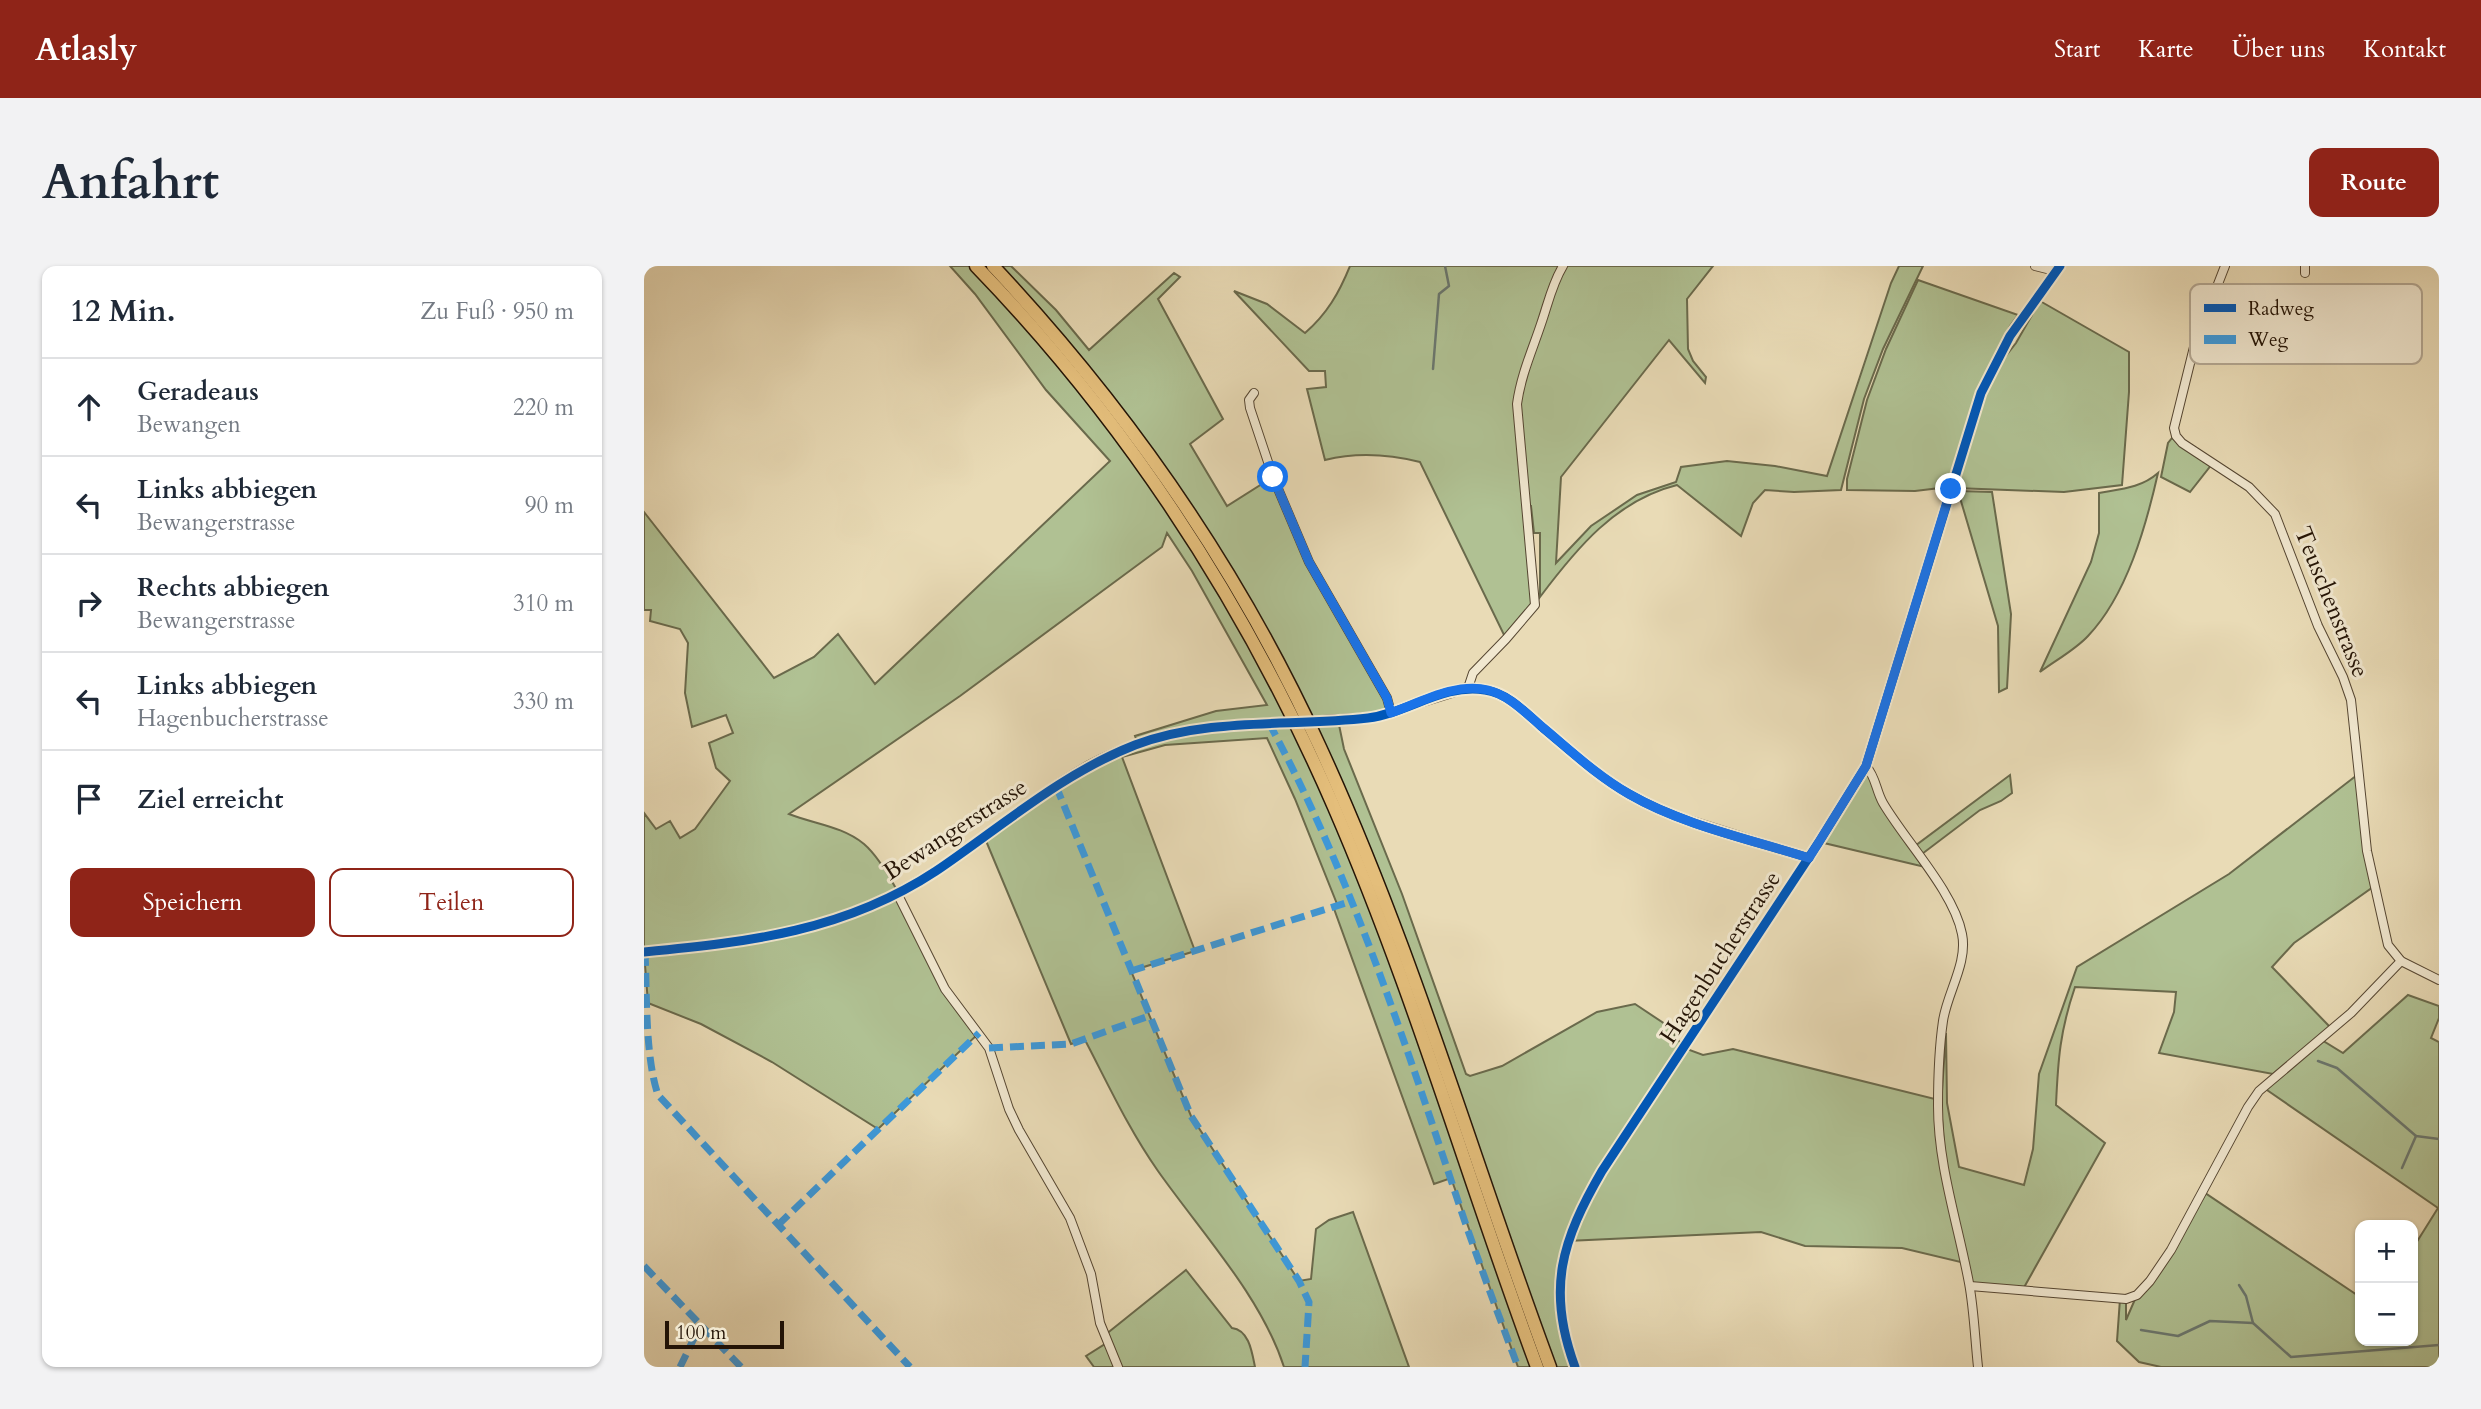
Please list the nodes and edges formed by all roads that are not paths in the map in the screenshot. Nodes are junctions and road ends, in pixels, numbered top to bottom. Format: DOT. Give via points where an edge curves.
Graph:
graph roads {
  1 [pos="976,266"];
  2 [pos="993,266"];
  3 [pos="1563,266"];
  4 [pos="2035,266"];
  5 [pos="2225,266"];
  6 [pos="2058,268"];
  7 [pos="2218,284"];
  8 [pos="2191,364"];
  9 [pos="1254,393"];
  10 [pos="1468,688"];
  11 [pos="1391,713"];
  12 [pos="1323,720"];
  13 [pos="1281,722"];
  14 [pos="1866,766"];
  15 [pos="1809,858"];
  16 [pos="897,893"];
  17 [pos="644,952"];
  18 [pos="2401,961"];
  19 [pos="2439,979"];
  20 [pos="1970,1286"];
  21 [pos="1118,1367"];
  22 [pos="1537,1367"];
  23 [pos="1550,1367"];
  24 [pos="1575,1367"];
  25 [pos="1978,1367"];
  1 -- 22 [label="highway" via="1065,365 1142,466 1216,577 1279,689 1375,908"];
  2 -- 23 [label="highway" via="1072,354 1156,464 1229,574 1291,687 1346,804 1395,926"];
  3 -- 10 [label="street" via="1520,380 1517,404 1535,605 1473,673"];
  4 -- 6 [label="street"];
  5 -- 7 [label="street, Teuschenstrasse"];
  6 -- 14 [label="street, Hagenbucherstrasse" via="2010,336 1981,393"];
  8 -- 18 [label="street, Teuschenstrasse" via="2174,433 2249,487 2275,514 2343,677 2351,700 2367,851 2388,945"];
  9 -- 11 [label="street" via="1250,408 1309,562 1387,698"];
  10 -- 11 [label="street"];
  10 -- 15 [label="street" via="1490,690 1510,700 1597,773 1664,812"];
  11 -- 12 [label="street"];
  13 -- 16 [label="street, Bewangerstrasse" via="1178,732 1110,755"];
  14 -- 15 [label="street, Hagenbucherstrasse"];
  14 -- 20 [label="street" via="1892,818 1958,915 1963,937 1943,1020 1938,1106 1952,1210"];
  15 -- 24 [label="street, Hagenbucherstrasse" via="1602,1171 1568,1238 1562,1265 1561,1317"];
  16 -- 17 [label="street, Bewangerstrasse" via="800,931 742,943"];
  16 -- 21 [label="street" via="945,989 989,1048 1019,1130 1070,1218 1091,1274 1100,1323"];
  18 -- 19 [label="street"];
  18 -- 20 [label="street" via="2351,1013 2259,1091 2171,1250 2137,1295 2126,1299"];
  20 -- 25 [label="street"];
}
